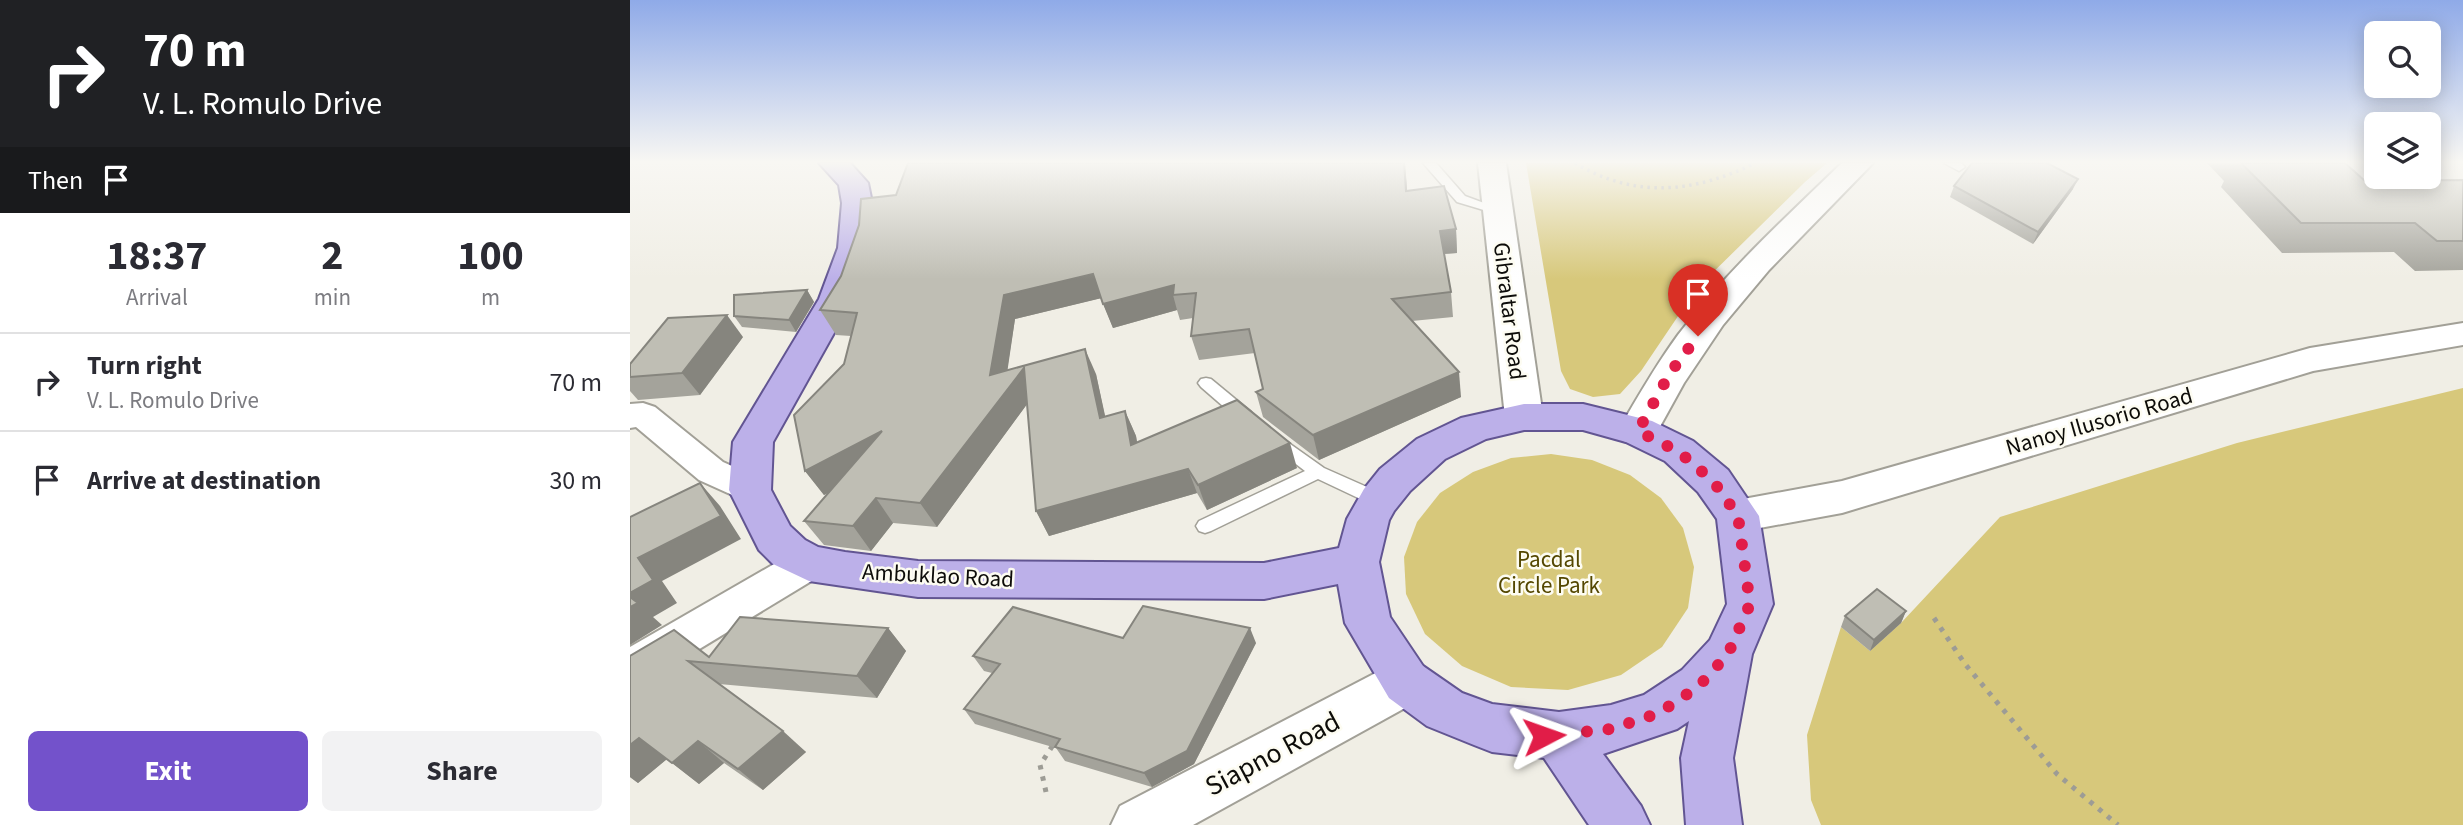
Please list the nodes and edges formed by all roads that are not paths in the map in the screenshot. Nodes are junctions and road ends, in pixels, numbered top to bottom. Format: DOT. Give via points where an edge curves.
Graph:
graph roads {
  1 [pos="857,202"];
  2 [pos="1469,202"];
  3 [pos="1496,202"];
  4 [pos="1821,202"];
  5 [pos="1497,210"];
  6 [pos="2463,334"];
  7 [pos="1206,383"];
  8 [pos="630,416"];
  9 [pos="1524,417"];
  10 [pos="1638,431"];
  11 [pos="1318,472"];
  12 [pos="750,489"];
  13 [pos="1379,500"];
  14 [pos="1738,516"];
  15 [pos="1205,526"];
  16 [pos="1356,562"];
  17 [pos="809,563"];
  18 [pos="1728,654"];
  19 [pos="630,669"];
  20 [pos="1406,682"];
  21 [pos="1559,736"];
  22 [pos="1620,824"];
  23 [pos="1139,825"];
  24 [pos="1714,825"];
  1 -- 12 [label="main road, Ambuklao Road" via="854,248 836,299 753,442"];
  2 -- 5 [label="lane"];
  3 -- 5 [label="main road, Gibraltar Road"];
  4 -- 10 [label="main road" via="1712,317 1670,373"];
  5 -- 9 [label="main road, Gibraltar Road"];
  6 -- 14 [label="main road, Nanoy Ilusorio Road" via="2310,360 1842,497"];
  7 -- 11 [label="lane"];
  8 -- 12 [label="street" via="643,415 711,471"];
  9 -- 10 [label="main road" via="1583,417"];
  9 -- 13 [label="main road" via="1475,428 1431,449"];
  10 -- 14 [label="main road" via="1688,459 1713,481"];
  11 -- 13 [label="lane"];
  11 -- 15 [label="lane"];
  12 -- 17 [label="main road, Ambuklao Road" via="774,538"];
  13 -- 16 [label="main road" via="1368,519"];
  14 -- 18 [label="main road" via="1750,604"];
  16 -- 17 [label="main road, Ambuklao Road" via="1264,581 918,579"];
  16 -- 20 [label="main road" via="1368,624"];
  17 -- 19 [label="street"];
  18 -- 21 [label="main road" via="1699,686 1659,713 1611,729"];
  18 -- 24 [label="main road" via="1707,758"];
  20 -- 21 [label="main road" via="1445,710 1492,728"];
  20 -- 23 [label="main road, Siapno Road"];
  21 -- 22 [label="main road"];
}
